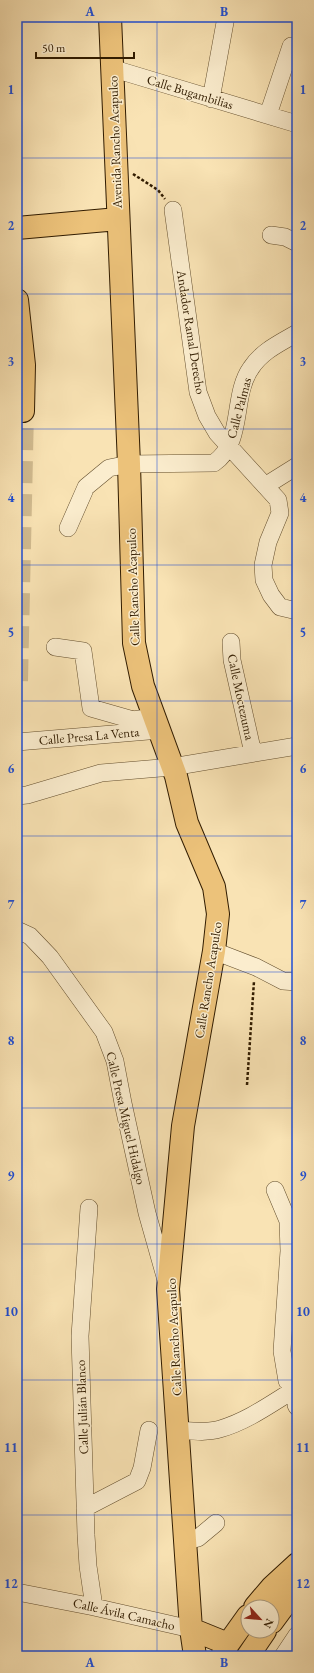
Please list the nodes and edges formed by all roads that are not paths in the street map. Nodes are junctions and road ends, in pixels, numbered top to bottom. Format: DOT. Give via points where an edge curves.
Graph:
graph roads {
  1 [pos="110,17"];
  2 [pos="226,17"];
  3 [pos="291,46"];
  4 [pos="111,68"];
  5 [pos="211,99"];
  6 [pos="268,115"];
  7 [pos="297,124"];
  8 [pos="173,210"];
  9 [pos="118,219"];
  10 [pos="17,228"];
  11 [pos="271,235"];
  12 [pos="297,243"];
  13 [pos="17,300"];
  14 [pos="297,333"];
  15 [pos="24,411"];
  16 [pos="229,446"];
  17 [pos="129,464"];
  18 [pos="297,466"];
  19 [pos="265,486"];
  20 [pos="68,528"];
  21 [pos="297,611"];
  22 [pos="231,642"];
  23 [pos="54,647"];
  24 [pos="157,723"];
  25 [pos="17,742"];
  26 [pos="297,746"];
  27 [pos="253,753"];
  28 [pos="172,767"];
  29 [pos="17,796"];
  30 [pos="17,930"];
  31 [pos="214,951"];
  32 [pos="297,982"];
  33 [pos="275,1190"];
  34 [pos="89,1208"];
  35 [pos="168,1289"];
  36 [pos="292,1384"];
  37 [pos="149,1430"];
  38 [pos="179,1430"];
  39 [pos="85,1508"];
  40 [pos="216,1523"];
  41 [pos="186,1542"];
  42 [pos="297,1564"];
  43 [pos="17,1592"];
  44 [pos="297,1593"];
  45 [pos="262,1599"];
  46 [pos="94,1607"];
  47 [pos="280,1611"];
  48 [pos="240,1628"];
  49 [pos="191,1629"];
  50 [pos="297,1635"];
  51 [pos="260,1639"];
  52 [pos="225,1650"];
  53 [pos="195,1656"];
  54 [pos="248,1656"];
  55 [pos="283,1656"];
  1 -- 4 [label="main road, Avenida Rancho Acapulco"];
  2 -- 5 [label="street"];
  3 -- 6 [label="street"];
  4 -- 5 [label="street, Calle Bugambilias"];
  4 -- 9 [label="main road, Avenida Rancho Acapulco"];
  5 -- 6 [label="street, Calle Bugambilias"];
  6 -- 7 [label="street, Calle Bugambilias"];
  8 -- 16 [label="street, Andador Ramal Derecho" via="198,392 207,416"];
  9 -- 10 [label="main road"];
  9 -- 17 [label="main road, Calle Rancho Acapulco"];
  11 -- 12 [label="street" via="285,237"];
  13 -- 15 [label="main road" via="24,365"];
  14 -- 16 [label="street, Calle Palmas" via="262,354 250,369 243,387"];
  16 -- 17 [label="street, Calle Palmas" via="223,457 214,463"];
  16 -- 19 [label="street, Andador Ramal Derecho"];
  17 -- 20 [label="street, Calle Palmas" via="109,468 86,487"];
  17 -- 24 [label="main road, Calle Rancho Acapulco" via="134,643 143,686"];
  18 -- 19 [label="street"];
  19 -- 21 [label="street, Andador Ramal Derecho" via="278,500 280,513 268,542 263,565 264,580 280,607"];
  22 -- 27 [label="street, Calle Moctezuma" via="232,660"];
  23 -- 24 [label="street" via="83,651 91,708 133,720"];
  24 -- 25 [label="street, Calle Presa La Venta"];
  24 -- 28 [label="main road, Calle Rancho Acapulco"];
  26 -- 27 [label="street"];
  27 -- 28 [label="street"];
  28 -- 29 [label="street" via="101,773"];
  28 -- 31 [label="main road, Calle Rancho Acapulco" via="187,824 214,887 218,914"];
  30 -- 35 [label="street, Calle Presa Miguel Hidalgo" via="30,936 50,957 104,1032 115,1061 147,1213"];
  31 -- 32 [label="street" via="256,967 283,981"];
  31 -- 35 [label="main road, Calle Rancho Acapulco" via="183,1126"];
  33 -- 36 [label="street" via="288,1221 289,1251 282,1351"];
  34 -- 39 [label="street, Calle Julián Blanco" via="80,1336"];
  35 -- 38 [label="main road, Calle Rancho Acapulco"];
  36 -- 38 [label="street" via="247,1418 219,1430"];
  37 -- 39 [label="street" via="137,1481"];
  38 -- 41 [label="main road, Calle Rancho Acapulco"];
  39 -- 46 [label="street, Calle Julián Blanco" via="88,1566"];
  40 -- 41 [label="street" via="198,1538"];
  41 -- 49 [label="main road, Calle Rancho Acapulco"];
  42 -- 45 [label="main road"];
  43 -- 46 [label="street, Calle Ávila Camacho"];
  44 -- 47 [label="main road"];
  46 -- 49 [label="street, Calle Ávila Camacho"];
  48 -- 52 [label="main road"];
  49 -- 52 [label="main road, Calle Ávila Camacho"];
  49 -- 53 [label="main road, Calle Rancho Acapulco"];
  50 -- 55 [label="street"];
  51 -- 54 [label="main road"];
}
